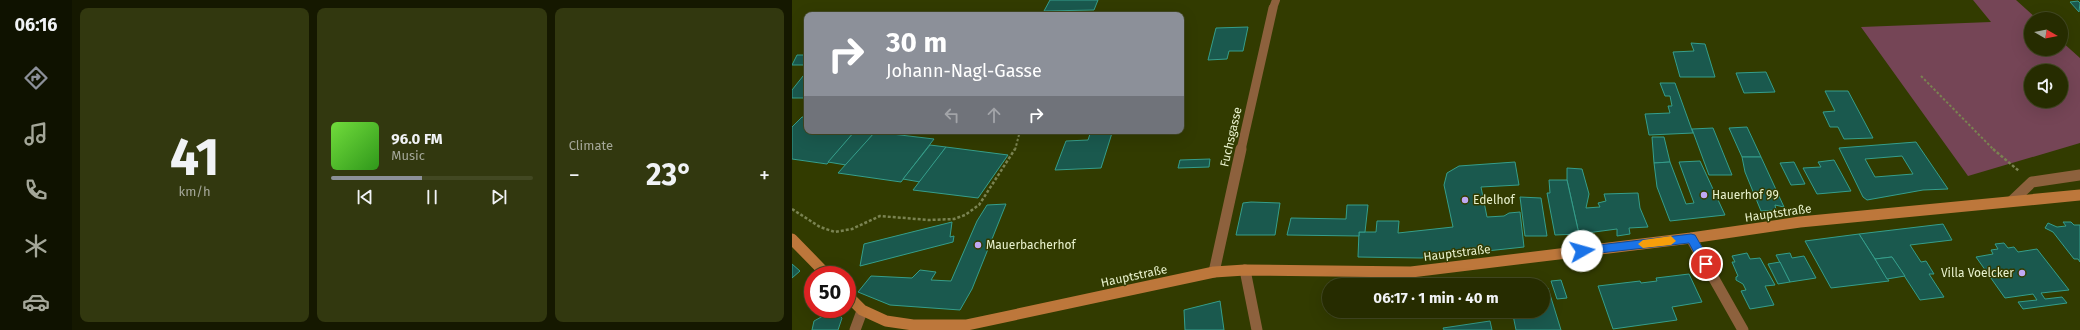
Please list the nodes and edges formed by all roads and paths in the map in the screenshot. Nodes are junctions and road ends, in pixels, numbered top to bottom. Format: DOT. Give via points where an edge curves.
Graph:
graph roads {
  1 [pos="1275,4"];
  2 [pos="1921,76"];
  3 [pos="1020,134"];
  4 [pos="2080,175"];
  5 [pos="2032,182"];
  6 [pos="2080,195"];
  7 [pos="2012,201"];
  8 [pos="792,209"];
  9 [pos="1691,238"];
  10 [pos="792,239"];
  11 [pos="818,266"];
  12 [pos="1245,270"];
  13 [pos="1214,272"];
  14 [pos="856,305"];
  15 [pos="862,311"];
  16 [pos="855,330"];
  17 [pos="1257,330"];
  18 [pos="1743,330"];
  1 -- 13 [label="street, Fuchsgasse"];
  2 -- 5 [label="path" via="2000,156"];
  3 -- 8 [label="path" via="1013,153 974,210 961,216 937,221 881,216 850,230 832,232 819,228"];
  4 -- 5 [label="street"];
  5 -- 7 [label="street"];
  6 -- 7 [label="main road, Hauptstraße"];
  7 -- 9 [label="main road, Hauptstraße" via="1800,222"];
  9 -- 12 [label="main road, Hauptstraße" via="1411,272"];
  9 -- 18 [label="street"];
  10 -- 11 [label="main road"];
  12 -- 13 [label="main road, Hauptstraße"];
  12 -- 17 [label="street"];
  13 -- 15 [label="main road, Hauptstraße" via="967,325 934,327 906,324 882,320"];
  14 -- 15 [label="main road, Hauptstraße"];
  15 -- 16 [label="street"];
}
